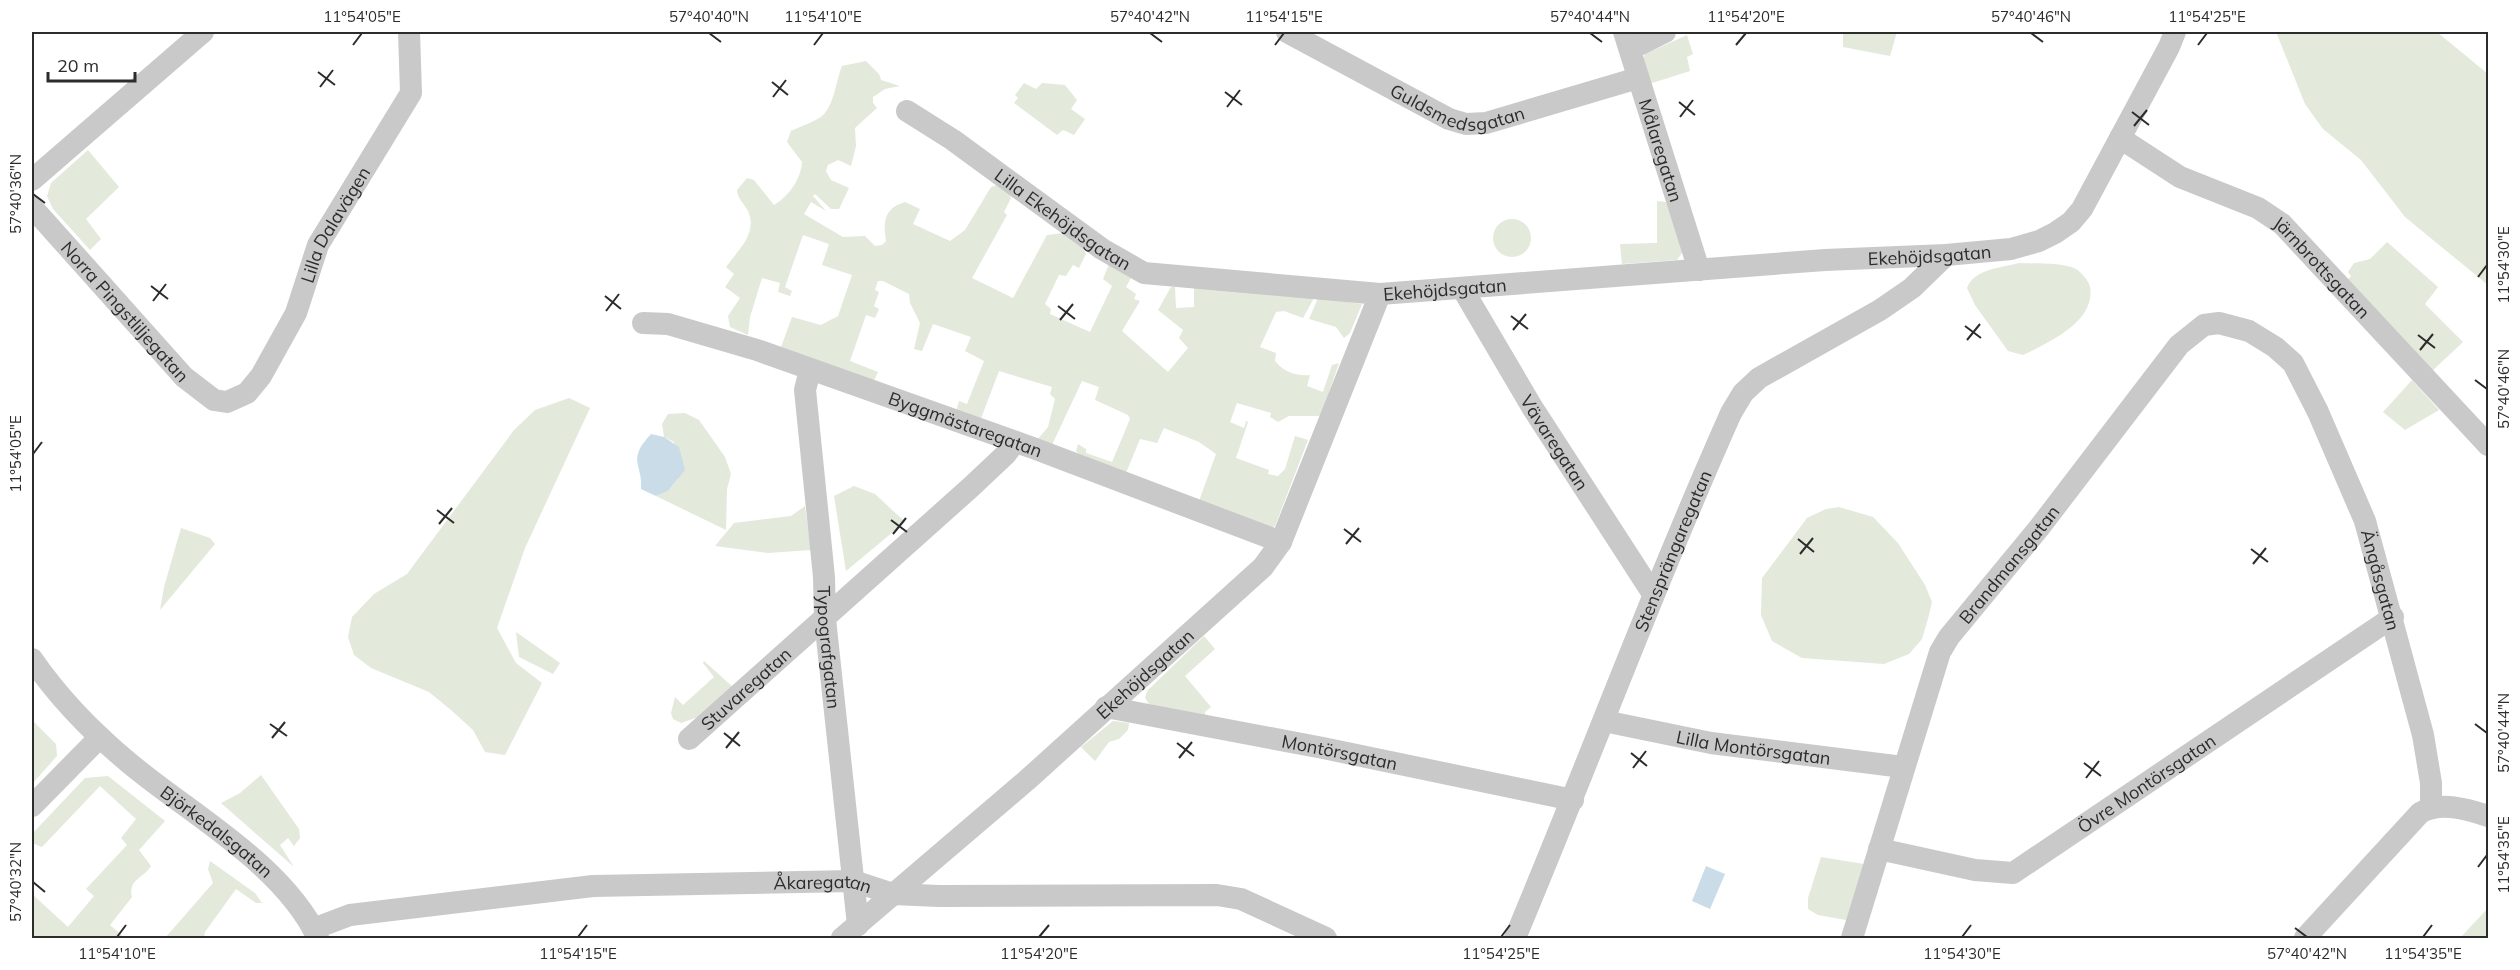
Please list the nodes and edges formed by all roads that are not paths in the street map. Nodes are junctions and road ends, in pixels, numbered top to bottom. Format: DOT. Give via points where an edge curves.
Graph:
graph roads {
  1 [pos="203,32"];
  2 [pos="409,32"];
  3 [pos="1287,32"];
  4 [pos="1665,32"];
  5 [pos="2175,32"];
  6 [pos="1628,40"];
  7 [pos="1638,78"];
  8 [pos="907,111"];
  9 [pos="2120,138"];
  10 [pos="32,180"];
  11 [pos="32,207"];
  12 [pos="1946,255"];
  13 [pos="1699,270"];
  14 [pos="1462,288"];
  15 [pos="1380,294"];
  16 [pos="644,323"];
  17 [pos="2293,363"];
  18 [pos="810,370"];
  19 [pos="227,402"];
  20 [pos="1015,442"];
  21 [pos="2488,445"];
  22 [pos="1281,542"];
  23 [pos="1653,594"];
  24 [pos="2393,616"];
  25 [pos="825,619"];
  26 [pos="32,659"];
  27 [pos="1106,707"];
  28 [pos="1604,721"];
  29 [pos="100,737"];
  30 [pos="689,739"];
  31 [pos="1903,767"];
  32 [pos="1573,800"];
  33 [pos="32,806"];
  34 [pos="2431,808"];
  35 [pos="2488,816"];
  36 [pos="1879,849"];
  37 [pos="853,881"];
  38 [pos="893,894"];
  39 [pos="850,932"];
  40 [pos="315,934"];
  41 [pos="1326,939"];
  42 [pos="1515,939"];
  43 [pos="1852,939"];
  44 [pos="2305,939"];
  1 -- 10 [label="street"];
  2 -- 19 [label="street, Lilla Dalavägen" via="412,81 405,104 318,245 296,313 261,376 247,393"];
  3 -- 7 [label="street, Guldsmedsgatan" via="1449,119 1466,124 1486,123"];
  4 -- 6 [label="street"];
  5 -- 9 [label="street, Ekehöjdsgatan"];
  6 -- 7 [label="street, Målaregatan"];
  7 -- 13 [label="street, Målaregatan"];
  8 -- 15 [label="street, Lilla Ekehöjdsgatan" via="1102,249 1144,273"];
  9 -- 12 [label="street, Ekehöjdsgatan" via="2082,208 2055,233 2011,249"];
  9 -- 21 [label="street, Järnbrottsgatan" via="2180,177 2258,208 2282,224"];
  11 -- 19 [label="street, Norra Pingstliljegatan" via="184,377 214,400"];
  12 -- 13 [label="street, Ekehöjdsgatan"];
  12 -- 23 [label="street, Stensprängaregatan" via="1912,288 1880,310 1772,369 1743,393"];
  13 -- 14 [label="street, Ekehöjdsgatan"];
  14 -- 15 [label="street, Ekehöjdsgatan"];
  14 -- 23 [label="street, Vävaregatan" via="1532,407"];
  15 -- 22 [label="street, Ekehöjdsgatan"];
  16 -- 18 [label="street, Byggmästaregatan" via="668,324 705,334"];
  17 -- 24 [label="street, Ängåsgatan" via="2365,521"];
  17 -- 31 [label="street, Brandmansgatan" via="2256,335 2219,323 2204,326 2179,345 2039,528 1949,637 1940,651"];
  18 -- 20 [label="street, Byggmästaregatan"];
  18 -- 25 [label="street, Typografgatan" via="805,390"];
  20 -- 22 [label="street, Byggmästaregatan"];
  20 -- 25 [label="street, Stuvaregatan"];
  22 -- 27 [label="street, Ekehöjdsgatan" via="1263,567"];
  23 -- 28 [label="street, Stensprängaregatan"];
  24 -- 34 [label="street, Ängåsgatan" via="2423,735"];
  24 -- 36 [label="street, Övre Montörsgatan" via="2013,873 1975,870"];
  25 -- 30 [label="street, Stuvaregatan"];
  25 -- 37 [label="street, Typografgatan"];
  26 -- 29 [label="street, Björkedalsgatan" via="70,708"];
  27 -- 32 [label="street, Montörsgatan"];
  27 -- 38 [label="street, Ekehöjdsgatan"];
  28 -- 31 [label="street, Lilla Montörsgatan" via="1712,743"];
  28 -- 32 [label="street, Stensprängaregatan"];
  29 -- 33 [label="street"];
  29 -- 40 [label="street, Björkedalsgatan" via="263,869 300,906"];
  31 -- 36 [label="street, Brandmansgatan"];
  32 -- 42 [label="street, Stensprängaregatan"];
  34 -- 35 [label="street" via="2469,810"];
  34 -- 44 [label="street" via="2420,813"];
  36 -- 43 [label="street, Brandmansgatan"];
  37 -- 38 [label="street, Åkaregatan"];
  37 -- 39 [label="street, Typografgatan"];
  37 -- 40 [label="street, Åkaregatan" via="593,886 350,915"];
  38 -- 39 [label="street, Ekehöjdsgatan"];
  38 -- 41 [label="street, Åkaregatan" via="1217,895 1241,899"];
}
